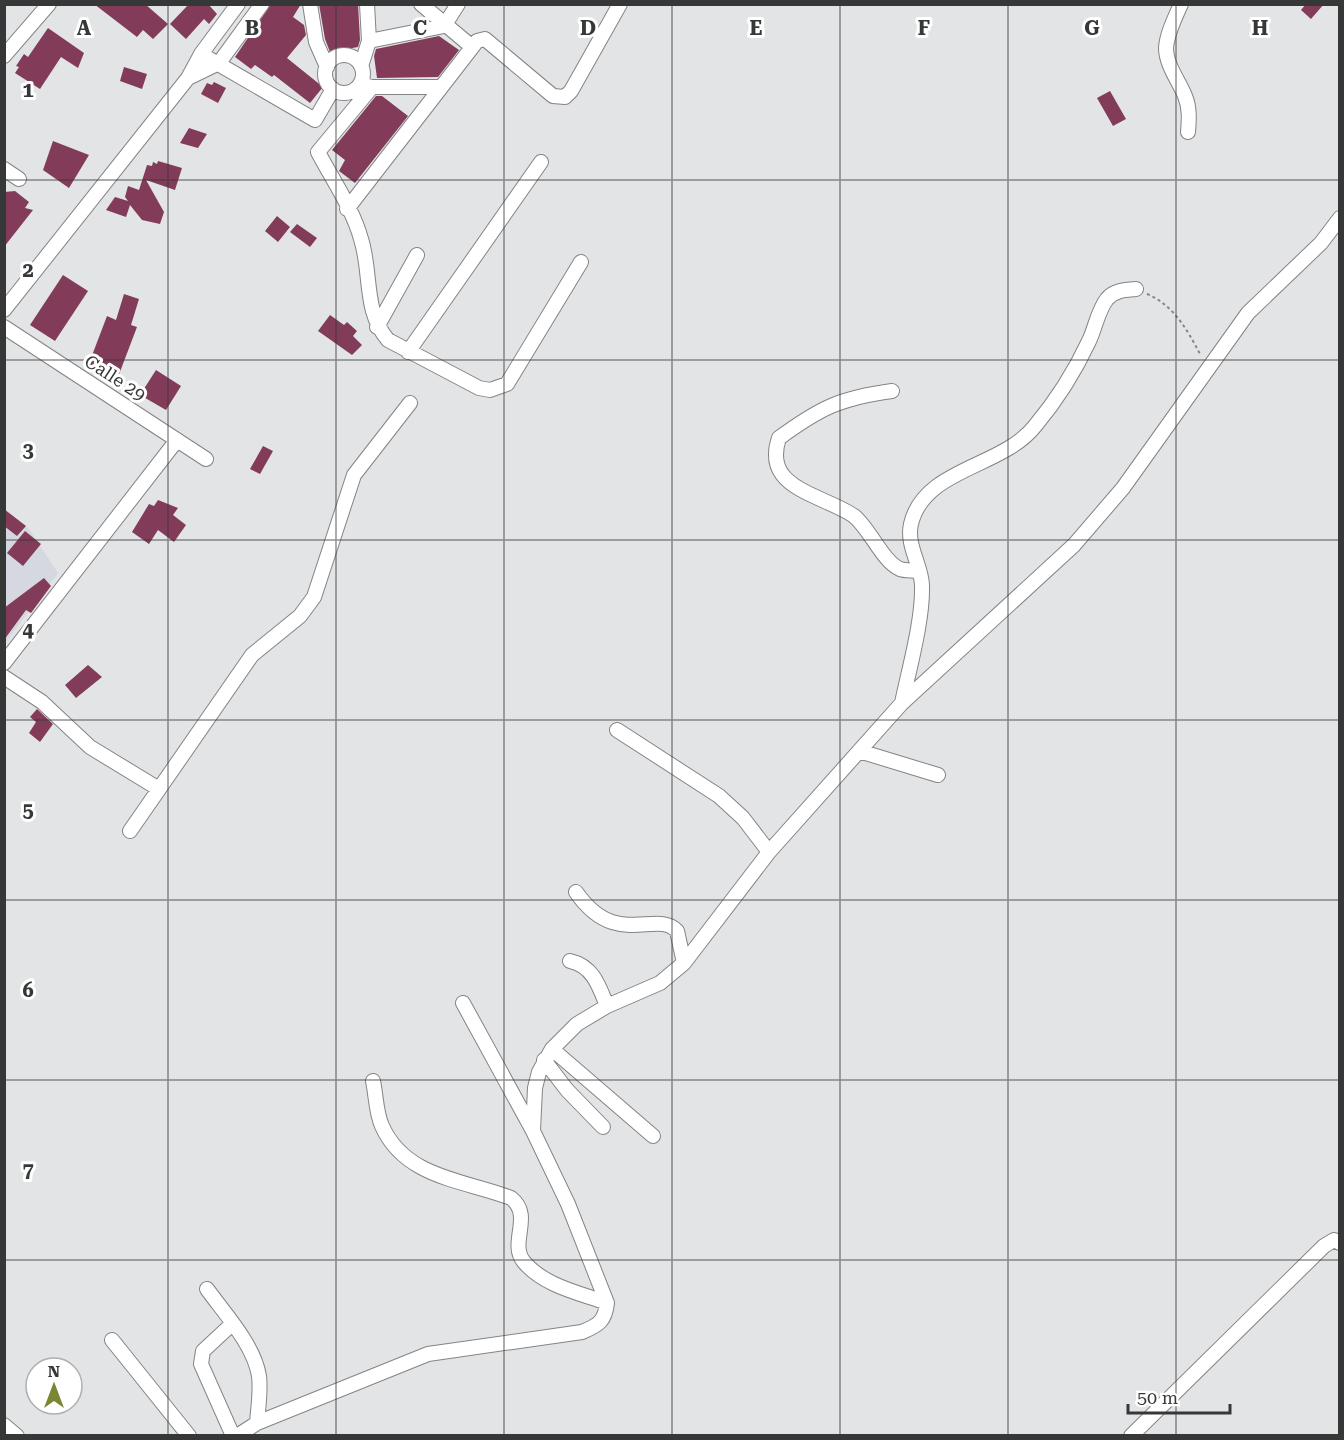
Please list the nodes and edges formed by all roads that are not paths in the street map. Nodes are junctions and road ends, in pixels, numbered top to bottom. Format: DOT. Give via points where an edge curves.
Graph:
graph roads {
  1 [pos="49,4"];
  2 [pos="238,4"];
  3 [pos="262,4"];
  4 [pos="310,4"];
  5 [pos="367,4"];
  6 [pos="421,4"];
  7 [pos="458,4"];
  8 [pos="620,4"];
  9 [pos="1181,4"];
  10 [pos="444,26"];
  11 [pos="369,40"];
  12 [pos="471,46"];
  13 [pos="201,54"];
  14 [pos="4,56"];
  15 [pos="219,63"];
  16 [pos="327,66"];
  17 [pos="361,66"];
  18 [pos="188,78"];
  19 [pos="366,86"];
  20 [pos="439,87"];
  21 [pos="333,89"];
  22 [pos="1188,132"];
  23 [pos="542,162"];
  24 [pos="4,169"];
  25 [pos="19,179"];
  26 [pos="347,210"];
  27 [pos="1340,218"];
  28 [pos="417,255"];
  29 [pos="581,262"];
  30 [pos="1136,289"];
  31 [pos="4,310"];
  32 [pos="4,327"];
  33 [pos="377,327"];
  34 [pos="408,352"];
  35 [pos="892,391"];
  36 [pos="410,403"];
  37 [pos="177,440"];
  38 [pos="206,459"];
  39 [pos="918,571"];
  40 [pos="4,663"];
  41 [pos="4,677"];
  42 [pos="902,703"];
  43 [pos="617,730"];
  44 [pos="859,751"];
  45 [pos="938,775"];
  46 [pos="159,789"];
  47 [pos="130,831"];
  48 [pos="769,852"];
  49 [pos="576,892"];
  50 [pos="570,962"];
  51 [pos="684,963"];
  52 [pos="463,1003"];
  53 [pos="607,1006"];
  54 [pos="548,1055"];
  55 [pos="373,1081"];
  56 [pos="603,1127"];
  57 [pos="533,1131"];
  58 [pos="653,1136"];
  59 [pos="1340,1243"];
  60 [pos="207,1288"];
  61 [pos="607,1303"];
  62 [pos="232,1324"];
  63 [pos="112,1340"];
  64 [pos="257,1423"];
  65 [pos="4,1425"];
  66 [pos="17,1436"];
  67 [pos="189,1436"];
  68 [pos="235,1436"];
  69 [pos="1131,1436"];
  1 -- 14 [label="street"];
  2 -- 13 [label="street"];
  3 -- 15 [label="street"];
  4 -- 16 [label="street" via="316,42"];
  5 -- 11 [label="street"];
  6 -- 10 [label="street"];
  7 -- 10 [label="street"];
  8 -- 12 [label="street" via="565,97 553,96 485,39"];
  9 -- 22 [label="street" via="1166,50 1186,97"];
  10 -- 11 [label="street"];
  10 -- 12 [label="street"];
  11 -- 17 [label="street"];
  12 -- 20 [label="street"];
  13 -- 15 [label="street"];
  13 -- 18 [label="street"];
  15 -- 18 [label="street"];
  15 -- 21 [label="street" via="315,120"];
  16 -- 17 [label="street" via="335,57 347,55"];
  16 -- 21 [label="street" via="326,78"];
  17 -- 19 [label="street"];
  18 -- 31 [label="street"];
  19 -- 20 [label="street"];
  19 -- 21 [label="street" via="351,91"];
  19 -- 26 [label="street" via="318,152"];
  20 -- 26 [label="street"];
  23 -- 34 [label="street"];
  24 -- 25 [label="street"];
  26 -- 33 [label="street" via="361,239"];
  27 -- 42 [label="street" via="1321,243 1248,313 1123,488 1074,545"];
  28 -- 33 [label="street"];
  29 -- 34 [label="street" via="507,384 490,390 479,388"];
  30 -- 39 [label="street" via="1120,290 1107,299 1089,342 1056,398 1019,443 991,460 940,481 928,495 910,525"];
  32 -- 37 [label="street, Calle 29"];
  33 -- 34 [label="street" via="388,340"];
  35 -- 39 [label="street" via="852,397 815,411 779,438 776,462 782,475 793,483 855,517 892,564"];
  36 -- 46 [label="street" via="354,475 314,597 300,616 252,655"];
  37 -- 38 [label="street, Calle 29"];
  37 -- 40 [label="street"];
  39 -- 42 [label="street" via="921,597"];
  41 -- 46 [label="street" via="42,702 90,747"];
  42 -- 44 [label="street"];
  43 -- 48 [label="street" via="719,796 743,818"];
  44 -- 45 [label="street"];
  44 -- 48 [label="street"];
  46 -- 47 [label="street"];
  48 -- 51 [label="street"];
  49 -- 51 [label="street" via="586,908 609,923 673,927"];
  50 -- 53 [label="street" via="581,964 592,975"];
  51 -- 53 [label="street" via="660,983"];
  52 -- 57 [label="street"];
  53 -- 54 [label="street" via="577,1024"];
  54 -- 56 [label="street" via="567,1090"];
  54 -- 57 [label="street" via="535,1088"];
  54 -- 58 [label="street"];
  55 -- 61 [label="street" via="382,1126 405,1159 427,1171 511,1198 522,1213 519,1252 523,1261 551,1282"];
  57 -- 61 [label="street"];
  59 -- 69 [label="street" via="1334,1240 1324,1246"];
  60 -- 62 [label="street"];
  61 -- 64 [label="street" via="601,1324 582,1332 428,1354"];
  62 -- 64 [label="street" via="259,1375"];
  62 -- 68 [label="street" via="203,1351 201,1364"];
  63 -- 67 [label="street"];
  64 -- 68 [label="street"];
  65 -- 66 [label="street"];
}
